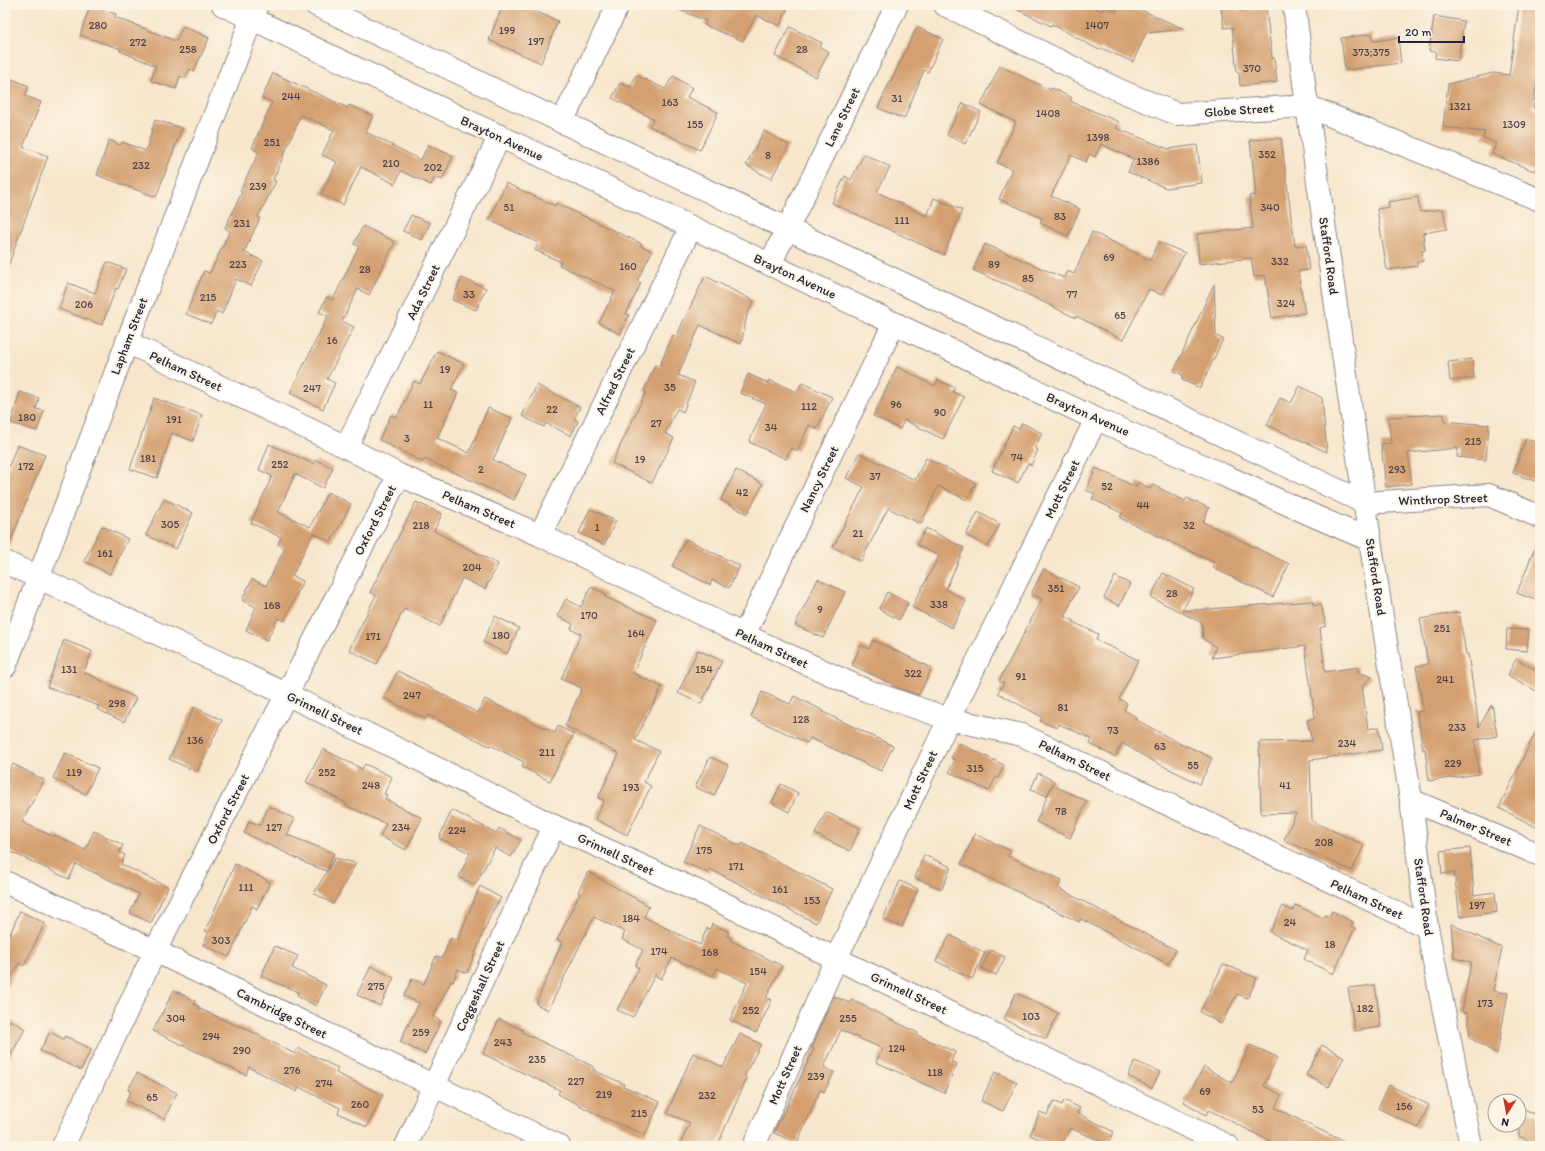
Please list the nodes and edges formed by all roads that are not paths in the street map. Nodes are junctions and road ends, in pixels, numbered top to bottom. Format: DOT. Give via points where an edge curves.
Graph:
graph roads {
  1 [pos="223,5"];
  2 [pos="618,5"];
  3 [pos="897,5"];
  4 [pos="945,5"];
  5 [pos="1294,5"];
  6 [pos="328,8"];
  7 [pos="254,12"];
  8 [pos="1307,106"];
  9 [pos="562,122"];
  10 [pos="500,136"];
  11 [pos="1540,200"];
  12 [pos="691,227"];
  13 [pos="787,228"];
  14 [pos="770,264"];
  15 [pos="894,323"];
  16 [pos="127,342"];
  17 [pos="1096,419"];
  18 [pos="346,447"];
  19 [pos="399,475"];
  20 [pos="1366,503"];
  21 [pos="1540,517"];
  22 [pos="540,535"];
  23 [pos="1370,540"];
  24 [pos="5,562"];
  25 [pos="38,578"];
  26 [pos="744,635"];
  27 [pos="5,668"];
  28 [pos="286,694"];
  29 [pos="949,719"];
  30 [pos="1411,800"];
  31 [pos="554,826"];
  32 [pos="1540,855"];
  33 [pos="5,882"];
  34 [pos="1427,927"];
  35 [pos="155,952"];
  36 [pos="836,959"];
  37 [pos="433,1086"];
  38 [pos="63,1146"];
  39 [pos="406,1146"];
  40 [pos="559,1146"];
  41 [pos="754,1146"];
  42 [pos="1228,1146"];
  43 [pos="1471,1146"];
  1 -- 7 [label="street, Brayton Avenue"];
  2 -- 9 [label="street"];
  3 -- 13 [label="street, Lane Street"];
  4 -- 8 [label="street, Globe Street" via="1121,91 1177,114"];
  5 -- 8 [label="street, Stafford Road"];
  6 -- 9 [label="street"];
  7 -- 10 [label="street, Brayton Avenue"];
  7 -- 16 [label="street, Lapham Street"];
  8 -- 11 [label="street, Globe Street"];
  8 -- 20 [label="street, Stafford Road"];
  9 -- 13 [label="street"];
  10 -- 12 [label="street, Brayton Avenue"];
  10 -- 18 [label="street, Ada Street"];
  12 -- 14 [label="street, Brayton Avenue"];
  12 -- 22 [label="street, Alfred Street"];
  13 -- 14 [label="street, Lane Street"];
  13 -- 20 [label="street"];
  14 -- 15 [label="street, Brayton Avenue"];
  15 -- 17 [label="street, Brayton Avenue"];
  15 -- 26 [label="street, Nancy Street"];
  16 -- 18 [label="street, Pelham Street"];
  16 -- 25 [label="street, Lapham Street"];
  17 -- 23 [label="street, Brayton Avenue" via="1176,452"];
  17 -- 29 [label="street, Mott Street"];
  18 -- 19 [label="street, Pelham Street"];
  19 -- 22 [label="street, Pelham Street"];
  19 -- 28 [label="street, Oxford Street"];
  20 -- 21 [label="street, Winthrop Street" via="1489,495"];
  20 -- 23 [label="street, Stafford Road"];
  22 -- 26 [label="street, Pelham Street"];
  23 -- 30 [label="street, Stafford Road"];
  24 -- 25 [label="street, Grinnell Street"];
  25 -- 27 [label="street, Lapham Street"];
  25 -- 28 [label="street, Grinnell Street"];
  26 -- 29 [label="street, Pelham Street" via="865,690"];
  28 -- 31 [label="street, Grinnell Street"];
  28 -- 35 [label="street, Oxford Street"];
  29 -- 34 [label="street, Pelham Street" via="1022,735"];
  29 -- 36 [label="street, Mott Street"];
  30 -- 32 [label="street, Palmer Street"];
  30 -- 34 [label="street, Stafford Road"];
  31 -- 36 [label="street, Grinnell Street" via="717,900"];
  31 -- 37 [label="street, Coggeshall Street"];
  33 -- 35 [label="street, Cambridge Street"];
  34 -- 43 [label="street, Stafford Road"];
  35 -- 37 [label="street, Cambridge Street"];
  35 -- 38 [label="street, Oxford Street"];
  36 -- 41 [label="street, Mott Street"];
  36 -- 42 [label="street, Grinnell Street"];
  37 -- 39 [label="street, Coggeshall Street"];
  37 -- 40 [label="street, Cambridge Street"];
}
